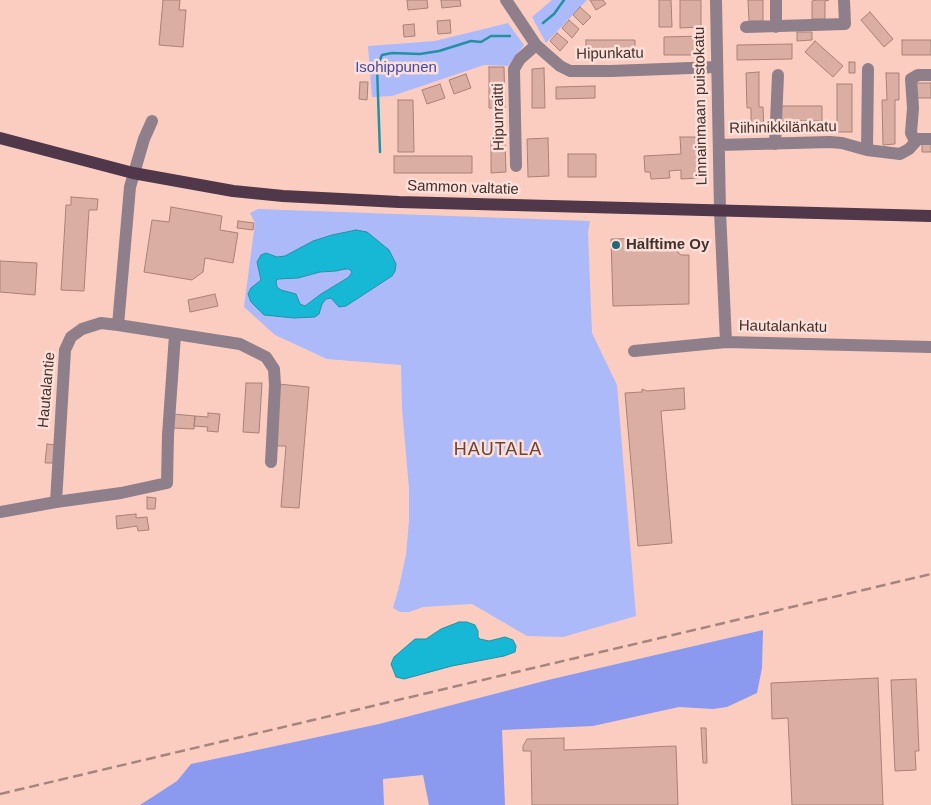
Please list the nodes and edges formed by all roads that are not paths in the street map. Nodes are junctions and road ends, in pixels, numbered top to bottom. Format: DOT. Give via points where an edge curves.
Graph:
graph roads {
  1 [pos="506,0"];
  2 [pos="716,0"];
  3 [pos="776,0"];
  4 [pos="844,0"];
  5 [pos="746,27"];
  6 [pos="776,27"];
  7 [pos="536,45"];
  8 [pos="717,67"];
  9 [pos="868,69"];
  10 [pos="778,75"];
  11 [pos="931,75"];
  12 [pos="152,121"];
  13 [pos="0,138"];
  14 [pos="931,139"];
  15 [pos="915,141"];
  16 [pos="775,144"];
  17 [pos="719,145"];
  18 [pos="867,150"];
  19 [pos="516,166"];
  20 [pos="133,172"];
  21 [pos="720,211"];
  22 [pos="931,216"];
  23 [pos="118,325"];
  24 [pos="175,335"];
  25 [pos="726,342"];
  26 [pos="931,347"];
  27 [pos="634,351"];
  28 [pos="271,462"];
  29 [pos="56,502"];
  30 [pos="0,512"];
  1 -- 7 [label="street, Hipunkatu"];
  2 -- 8 [label="street, Linnainmaan puistokatu"];
  3 -- 6 [label="street"];
  4 -- 6 [label="street" via="845,24"];
  5 -- 6 [label="street"];
  7 -- 8 [label="street, Hipunkatu" via="570,71"];
  7 -- 19 [label="street, Hipunraitti" via="514,68"];
  8 -- 17 [label="street, Linnainmaan puistokatu"];
  9 -- 18 [label="street"];
  10 -- 16 [label="street"];
  11 -- 15 [label="street" via="912,78 911,133"];
  12 -- 20 [label="street"];
  13 -- 20 [label="main road, Sammon valtatie"];
  14 -- 15 [label="street, Riihinikkilänkatu"];
  15 -- 18 [label="street, Riihinikkilänkatu" via="900,154"];
  16 -- 17 [label="street, Riihinikkilänkatu"];
  16 -- 18 [label="street, Riihinikkilänkatu" via="830,142"];
  17 -- 21 [label="street, Linnainmaan puistokatu"];
  20 -- 21 [label="main road, Sammon valtatie" via="233,191 338,200"];
  20 -- 23 [label="street"];
  21 -- 22 [label="main road, Sammon valtatie"];
  21 -- 25 [label="street, Linnainmaan puistokatu"];
  23 -- 24 [label="street, Hautalantie"];
  23 -- 29 [label="street, Hautalantie" via="101,323 82,329 71,337 65,350"];
  24 -- 28 [label="street, Hautalantie" via="240,344 266,357 274,369 275,385"];
  24 -- 29 [label="street" via="167,483"];
  25 -- 26 [label="street, Hautalankatu"];
  25 -- 27 [label="street, Hautalankatu"];
  29 -- 30 [label="street"];
}
